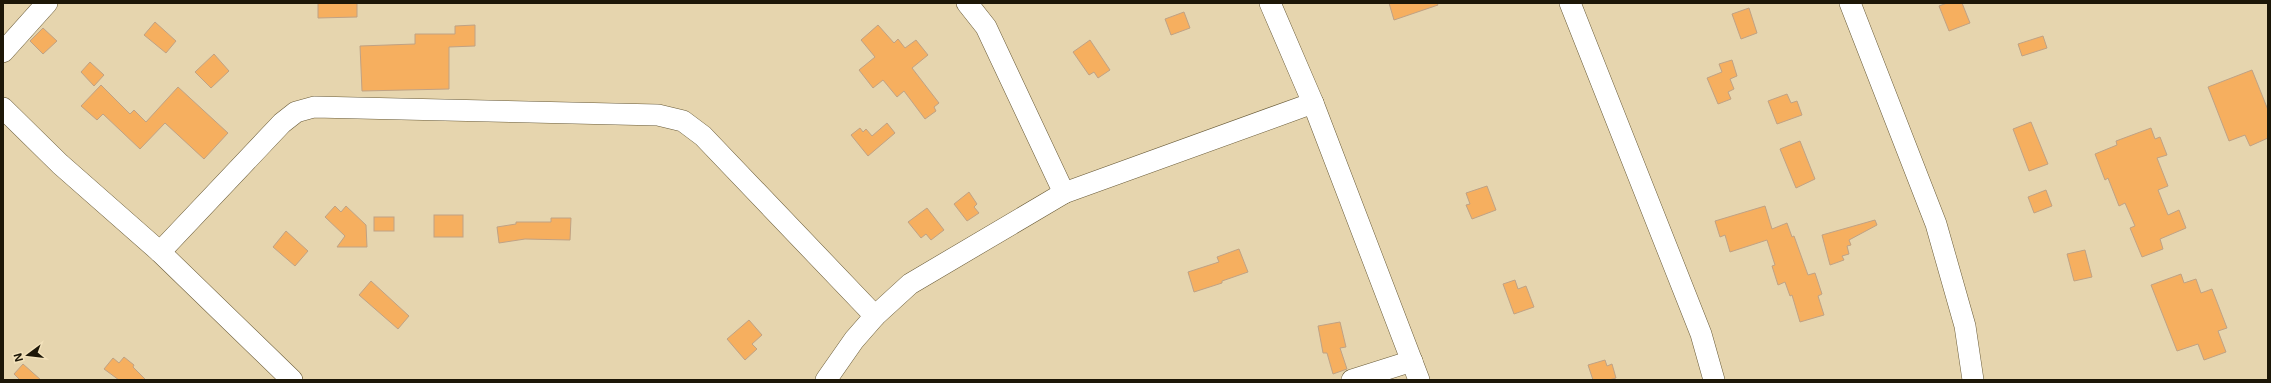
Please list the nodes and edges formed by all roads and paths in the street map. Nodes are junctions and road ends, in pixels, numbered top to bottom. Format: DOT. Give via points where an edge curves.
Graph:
graph roads {
  1 [pos="46,3"];
  2 [pos="967,3"];
  3 [pos="1270,3"];
  4 [pos="1570,3"];
  5 [pos="1850,3"];
  6 [pos="3,52"];
  7 [pos="1313,104"];
  8 [pos="3,108"];
  9 [pos="1064,193"];
  10 [pos="160,252"];
  11 [pos="874,316"];
  12 [pos="1415,370"];
  13 [pos="292,380"];
  14 [pos="826,380"];
  15 [pos="1352,380"];
  16 [pos="1714,380"];
  17 [pos="1973,380"];
  1 -- 6 [label="street"];
  2 -- 9 [label="street" via="986,27"];
  3 -- 7 [label="street"];
  4 -- 16 [label="street" via="1701,334"];
  5 -- 17 [label="street" via="1936,224 1965,326"];
  7 -- 9 [label="street"];
  7 -- 12 [label="street"];
  8 -- 10 [label="street" via="60,164"];
  9 -- 11 [label="street" via="910,284"];
  10 -- 11 [label="street" via="282,123 296,112 314,107 658,114 683,121 703,136"];
  10 -- 13 [label="street"];
  11 -- 14 [label="street"];
  12 -- 15 [label="street"];
}
